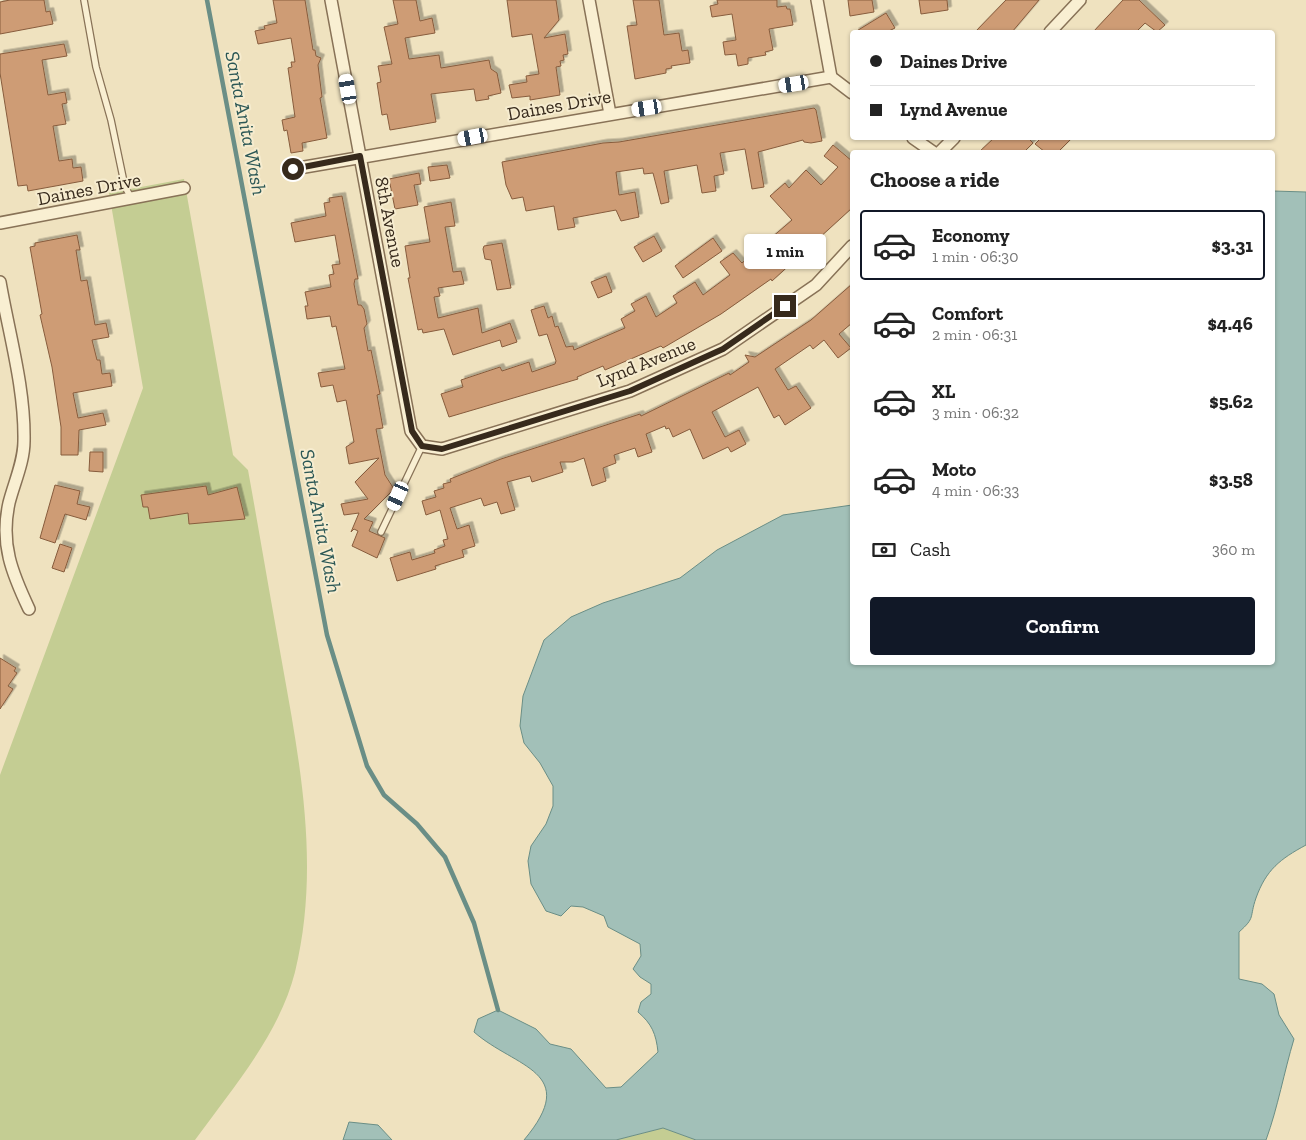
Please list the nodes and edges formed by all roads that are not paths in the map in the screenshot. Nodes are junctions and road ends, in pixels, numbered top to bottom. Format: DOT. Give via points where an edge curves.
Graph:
graph roads {
  1 [pos="84,0"];
  2 [pos="332,0"];
  3 [pos="589,0"];
  4 [pos="817,0"];
  5 [pos="1074,2"];
  6 [pos="1052,30"];
  7 [pos="831,77"];
  8 [pos="850,91"];
  9 [pos="610,114"];
  10 [pos="915,140"];
  11 [pos="952,140"];
  12 [pos="930,150"];
  13 [pos="942,150"];
  14 [pos="360,156"];
  15 [pos="293,169"];
  16 [pos="184,188"];
  17 [pos="132,199"];
  18 [pos="0,223"];
  19 [pos="850,248"];
  20 [pos="0,282"];
  21 [pos="422,446"];
  22 [pos="381,532"];
  23 [pos="29,609"];
  1 -- 17 [label="lane" via="96,67 125,187"];
  2 -- 14 [label="street, 8th Avenue"];
  3 -- 9 [label="street"];
  4 -- 7 [label="street"];
  5 -- 6 [label="street"];
  7 -- 8 [label="street"];
  7 -- 9 [label="street, Daines Drive"];
  9 -- 14 [label="street, Daines Drive"];
  10 -- 12 [label="street"];
  11 -- 13 [label="street"];
  14 -- 15 [label="street, Daines Drive"];
  14 -- 21 [label="street, 8th Avenue" via="412,431"];
  16 -- 17 [label="street, Daines Drive"];
  17 -- 18 [label="street, Daines Drive"];
  19 -- 21 [label="street, Lynd Avenue" via="816,285 723,349 630,391 442,449"];
  20 -- 23 [label="street" via="22,402 24,442 4,522 5,545 10,568"];
  21 -- 22 [label="lane"];
}
